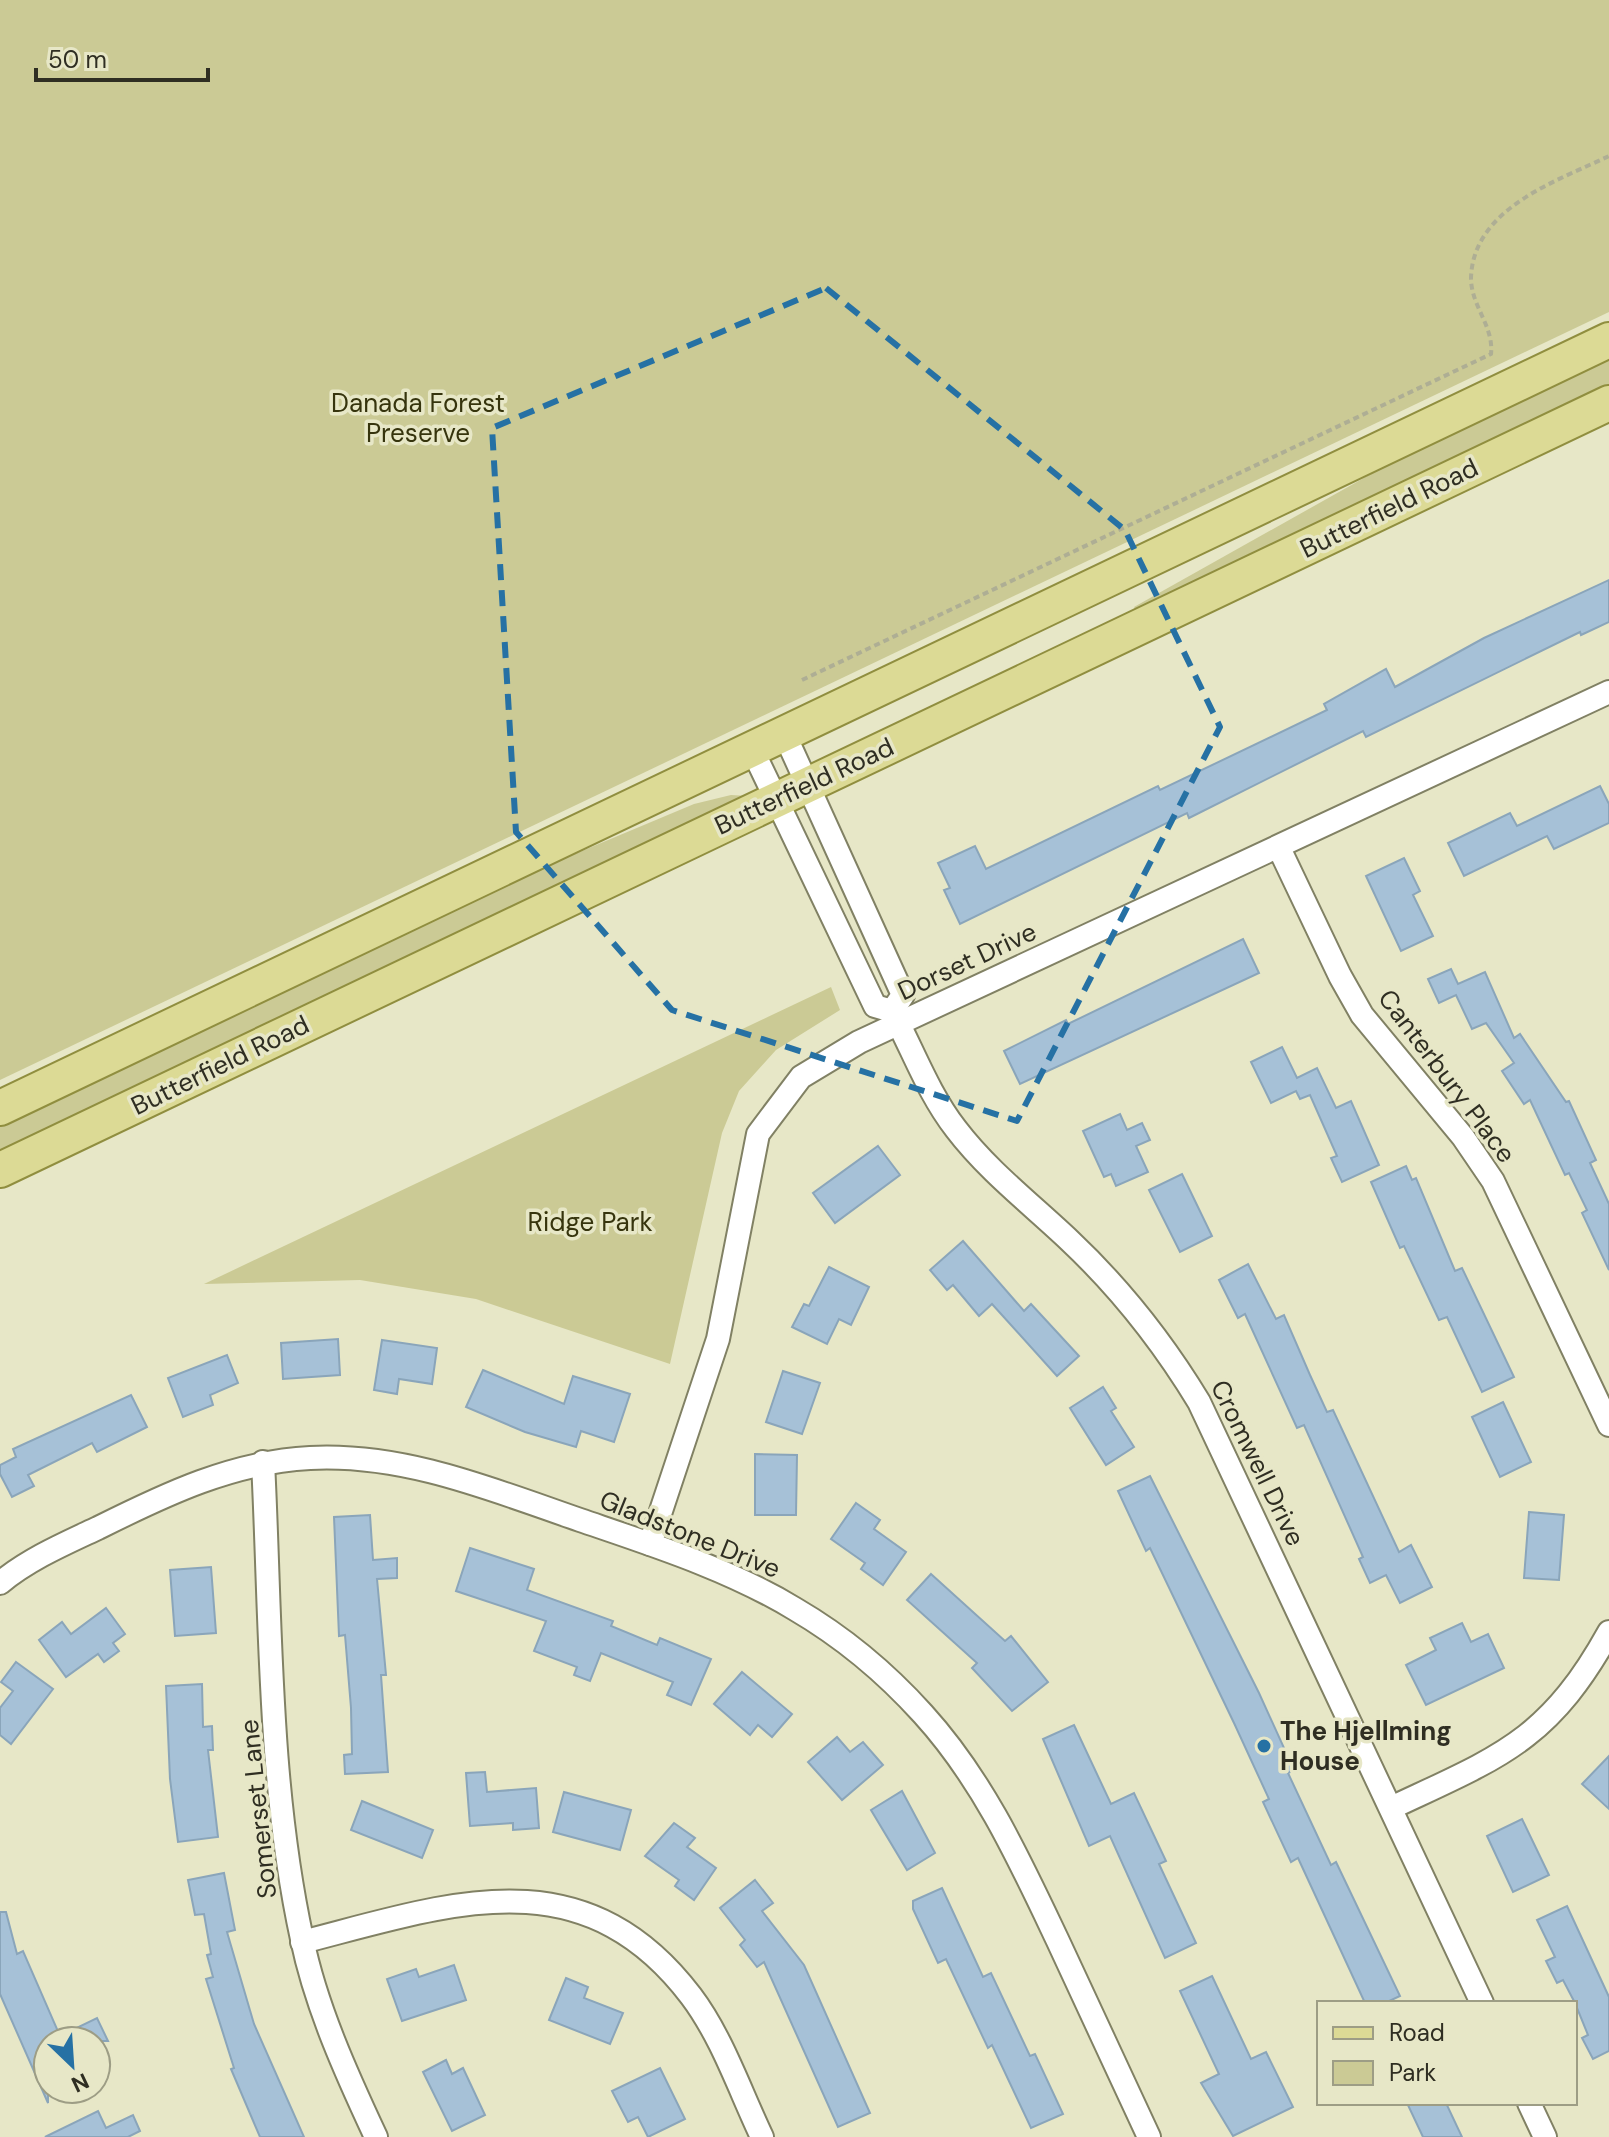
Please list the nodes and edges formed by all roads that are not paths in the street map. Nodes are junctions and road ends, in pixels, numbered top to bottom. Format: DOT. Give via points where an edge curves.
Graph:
graph roads {
  1 [pos="1609,340"];
  2 [pos="1609,403"];
  3 [pos="1609,692"];
  4 [pos="784,733"];
  5 [pos="752,749"];
  6 [pos="807,785"];
  7 [pos="775,800"];
  8 [pos="1279,848"];
  9 [pos="896,1017"];
  10 [pos="0,1108"];
  11 [pos="0,1170"];
  12 [pos="1609,1425"];
  13 [pos="263,1462"];
  14 [pos="650,1544"];
  15 [pos="0,1583"];
  16 [pos="1609,1632"];
  17 [pos="1391,1808"];
  18 [pos="302,1942"];
  19 [pos="1481,2001"];
  20 [pos="1530,2105"];
  21 [pos="376,2137"];
  22 [pos="762,2137"];
  23 [pos="1149,2137"];
  24 [pos="1545,2137"];
  1 -- 4 [label="main road"];
  2 -- 6 [label="main road, Butterfield Road"];
  3 -- 8 [label="street, Dorset Drive"];
  4 -- 5 [label="main road"];
  4 -- 6 [label="street"];
  5 -- 7 [label="street, Cromwell Drive"];
  5 -- 10 [label="main road"];
  6 -- 7 [label="main road, Butterfield Road"];
  6 -- 9 [label="street" via="903,995"];
  7 -- 9 [label="street, Cromwell Drive" via="875,1006"];
  7 -- 11 [label="main road, Butterfield Road"];
  8 -- 9 [label="street, Dorset Drive"];
  8 -- 12 [label="street, Canterbury Place" via="1362,1015 1493,1181"];
  9 -- 14 [label="street, Dorset Drive" via="801,1077 758,1134 718,1339"];
  9 -- 17 [label="street, Cromwell Drive" via="938,1103 969,1145 1110,1280 1180,1371 1218,1438"];
  13 -- 14 [label="street, Gladstone Drive" via="348,1458 414,1466"];
  13 -- 15 [label="street, Gladstone Drive" via="181,1487 49,1551"];
  13 -- 18 [label="street, Somerset Lane" via="280,1794"];
  14 -- 23 [label="street, Gladstone Drive" via="796,1609 865,1659 924,1714 999,1820"];
  16 -- 17 [label="street" via="1572,1693 1537,1729 1501,1755"];
  17 -- 19 [label="street, Cromwell Drive"];
  18 -- 21 [label="street, Somerset Lane" via="335,2041"];
  18 -- 22 [label="street" via="474,1900 510,1899 587,1913 639,1944 692,1997"];
  20 -- 24 [label="street"];
}
